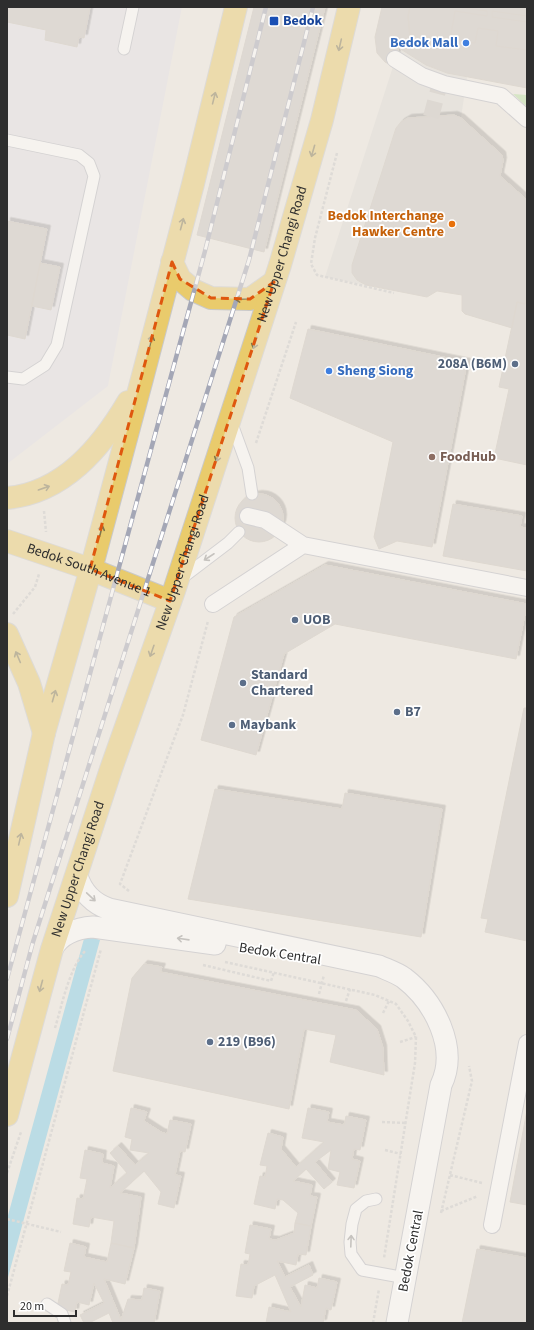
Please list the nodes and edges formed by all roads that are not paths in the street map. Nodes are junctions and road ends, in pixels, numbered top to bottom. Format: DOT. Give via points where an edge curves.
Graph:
graph roads {
  1 [pos="133,7"];
  2 [pos="236,7"];
  3 [pos="349,7"];
  4 [pos="124,49"];
  5 [pos="395,59"];
  6 [pos="527,119"];
  7 [pos="7,140"];
  8 [pos="172,262"];
  9 [pos="274,282"];
  10 [pos="7,378"];
  11 [pos="142,379"];
  12 [pos="230,419"];
  13 [pos="252,494"];
  14 [pos="7,498"];
  15 [pos="248,516"];
  16 [pos="239,532"];
  17 [pos="7,541"];
  18 [pos="303,545"];
  19 [pos="90,568"];
  20 [pos="527,588"];
  21 [pos="173,593"];
  22 [pos="213,604"];
  23 [pos="7,634"];
  24 [pos="44,733"];
  25 [pos="77,876"];
  26 [pos="7,896"];
  27 [pos="52,949"];
  28 [pos="527,1043"];
  29 [pos="441,1085"];
  30 [pos="7,1115"];
  31 [pos="376,1199"];
  32 [pos="492,1226"];
  33 [pos="406,1278"];
  34 [pos="47,1304"];
  35 [pos="65,1323"];
  36 [pos="398,1323"];
  1 -- 4 [label="lane"];
  8 -- 2 [label="main road, one-way"];
  3 -- 9 [label="main road, New Upper Changi Road, one-way" via="322,120"];
  5 -- 6 [label="street" via="422,76 444,84 501,96"];
  7 -- 10 [label="lane" via="79,155 89,163 94,176 58,345 45,365 23,379"];
  9 -- 8 [label="main road, one-way" via="250,299 211,298 193,290 180,279"];
  11 -- 8 [label="main road, one-way"];
  9 -- 12 [label="main road, New Upper Changi Road, one-way"];
  14 -- 11 [label="main road, one-way" via="19,497 53,485 75,470 111,430"];
  19 -- 11 [label="main road, one-way"];
  12 -- 13 [label="lane" via="248,468"];
  12 -- 21 [label="main road, New Upper Changi Road, one-way"];
  15 -- 18 [label="street" via="265,520"];
  16 -- 21 [label="lane, one-way" via="228,544 195,567"];
  17 -- 19 [label="main road, Bedok South Avenue 1"];
  18 -- 20 [label="street"];
  18 -- 22 [label="street"];
  19 -- 21 [label="main road, Bedok South Avenue 1"];
  24 -- 19 [label="main road, one-way"];
  21 -- 25 [label="main road, New Upper Changi Road, one-way" via="111,769"];
  24 -- 23 [label="main road, one-way" via="29,683"];
  26 -- 24 [label="main road, one-way"];
  25 -- 27 [label="main road, New Upper Changi Road"];
  25 -- 29 [label="street, Bedok Central, one-way" via="86,893 105,908 371,964 399,975 425,999 441,1028 446,1052 445,1076"];
  29 -- 27 [label="street, Bedok Central, one-way" via="438,1076 438,1044 428,1016 410,992 377,973 291,954 93,927 69,933"];
  27 -- 30 [label="main road, New Upper Changi Road, one-way"];
  28 -- 32 [label="street"];
  29 -- 33 [label="street, Bedok Central"];
  33 -- 31 [label="lane, one-way" via="362,1270 351,1254 350,1242 356,1209 366,1201"];
  33 -- 36 [label="street, Bedok Central"];
  34 -- 35 [label="lane" via="62,1314"];
}
